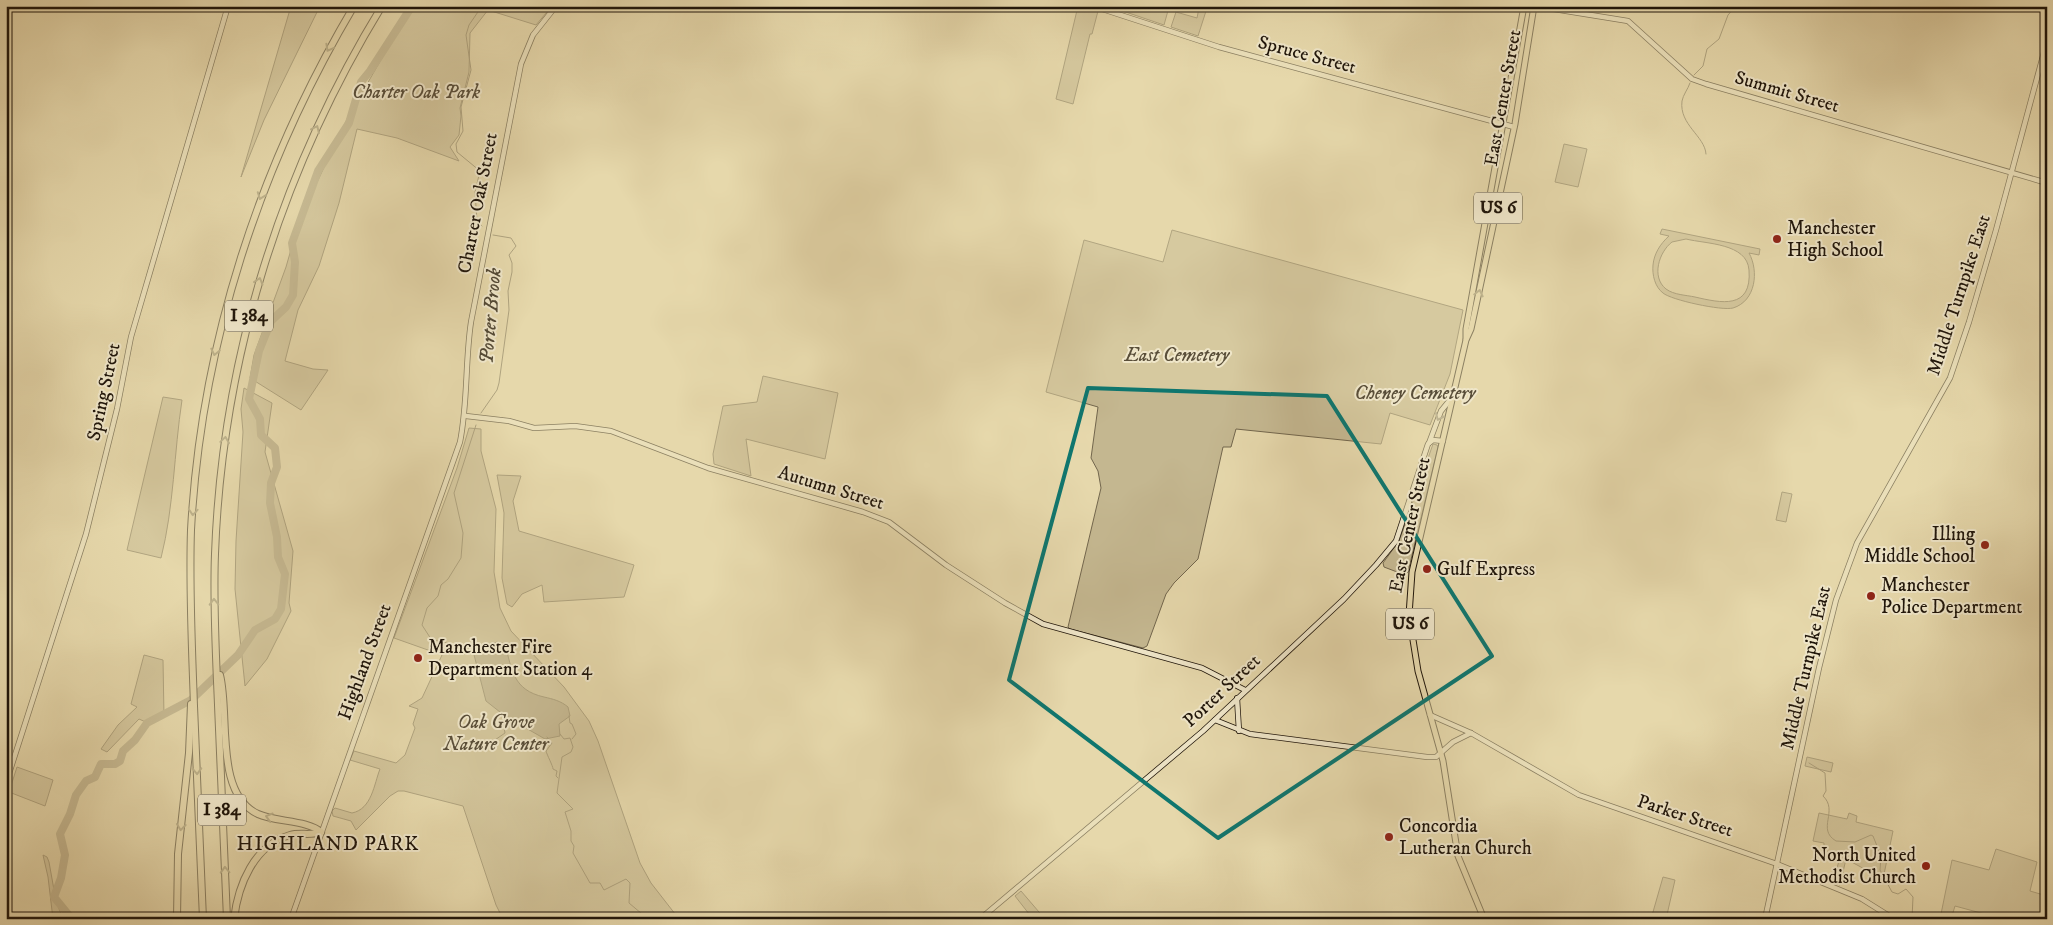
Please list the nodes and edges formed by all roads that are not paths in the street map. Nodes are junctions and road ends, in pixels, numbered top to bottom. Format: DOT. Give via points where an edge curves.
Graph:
graph roads {
  1 [pos="228,6"];
  2 [pos="354,6"];
  3 [pos="382,6"];
  4 [pos="556,6"];
  5 [pos="1093,6"];
  6 [pos="1524,6"];
  7 [pos="1535,6"];
  8 [pos="2047,41"];
  9 [pos="1503,124"];
  10 [pos="1514,127"];
  11 [pos="2012,174"];
  12 [pos="2047,183"];
  13 [pos="1466,340"];
  14 [pos="1454,394"];
  15 [pos="466,416"];
  16 [pos="1443,441"];
  17 [pos="1428,444"];
  18 [pos="1245,690"];
  19 [pos="1237,698"];
  20 [pos="220,699"];
  21 [pos="1430,715"];
  22 [pos="1215,720"];
  23 [pos="192,724"];
  24 [pos="1239,731"];
  25 [pos="1471,733"];
  26 [pos="1441,754"];
  27 [pos="6,783"];
  28 [pos="321,832"];
  29 [pos="1777,864"];
  30 [pos="177,919"];
  31 [pos="203,919"];
  32 [pos="227,919"];
  33 [pos="234,919"];
  34 [pos="290,919"];
  35 [pos="980,919"];
  36 [pos="1484,919"];
  37 [pos="1766,919"];
  38 [pos="1894,919"];
  1 -- 27 [label="street, Spring Street" via="134,328 86,534"];
  2 -- 23 [label="highway, I 384, one-way" via="314,77 274,162 241,253 223,318 206,398 195,481 190,578"];
  20 -- 3 [label="highway, I 384, one-way" via="214,577 220,479 232,396 253,302 281,213 310,142 346,68"];
  4 -- 15 [label="street, Charter Oak Street" via="528,43 519,74 471,322 466,364"];
  5 -- 9 [label="street, Spruce Street" via="1219,47"];
  6 -- 9 [label="main road, East Center Street / US 6"];
  7 -- 10 [label="main road, East Center Street / US 6"];
  7 -- 11 [label="street, Summit Street" via="1633,23 1693,79"];
  8 -- 11 [label="street, Middle Turnpike East"];
  9 -- 10 [label="street, Spruce Street"];
  9 -- 13 [label="main road, East Center Street / US 6"];
  13 -- 10 [label="main road, East Center Street / US 6, one-way"];
  11 -- 12 [label="street, Summit Street"];
  11 -- 29 [label="street, Middle Turnpike East" via="1950,378 1873,512 1841,582 1828,625"];
  13 -- 14 [label="main road, East Center Street / US 6"];
  14 -- 16 [label="main road, East Center Street / US 6"];
  14 -- 17 [label="street, Porter Street, one-way" via="1438,418"];
  15 -- 18 [label="street, Autumn Street" via="534,428 575,426 612,431 708,468 863,512 889,522 946,565 1043,624 1202,668"];
  15 -- 28 [label="street, Highland Street" via="456,454"];
  16 -- 17 [label="street" via="1433,440"];
  16 -- 21 [label="main road, East Center Street / US 6" via="1412,572 1409,598 1416,662"];
  17 -- 18 [label="street, Porter Street" via="1391,548 1344,599"];
  18 -- 19 [label="street, Porter Street"];
  19 -- 22 [label="street, Porter Street"];
  19 -- 24 [label="street"];
  28 -- 20 [label="highway, one-way" via="313,827 259,814 239,798 231,774"];
  32 -- 20 [label="highway, I 384, one-way"];
  21 -- 25 [label="street, Parker Street"];
  21 -- 26 [label="main road, East Center Street / US 6"];
  22 -- 24 [label="street"];
  22 -- 35 [label="street, Porter Street"];
  23 -- 30 [label="highway, one-way" via="178,854"];
  23 -- 31 [label="highway, I 384, one-way"];
  24 -- 26 [label="street" via="1371,751 1427,757"];
  25 -- 26 [label="street" via="1453,742"];
  25 -- 29 [label="street, Parker Street" via="1579,795"];
  26 -- 36 [label="main road, East Center Street / US 6" via="1458,856"];
  28 -- 33 [label="highway" via="289,835 262,852 243,881"];
  28 -- 34 [label="street, Highland Street"];
  29 -- 37 [label="street, Middle Turnpike East"];
  29 -- 38 [label="street, Parker Street" via="1862,899"];
}
